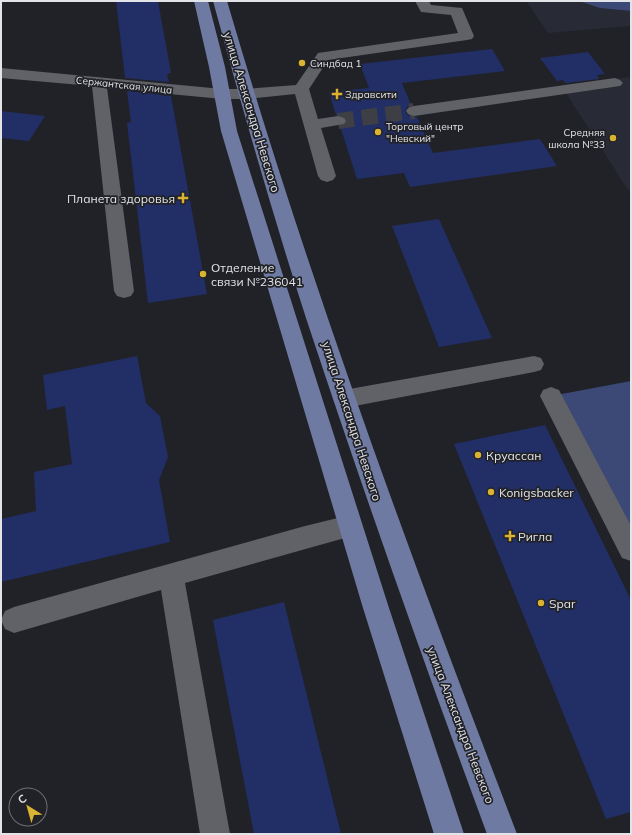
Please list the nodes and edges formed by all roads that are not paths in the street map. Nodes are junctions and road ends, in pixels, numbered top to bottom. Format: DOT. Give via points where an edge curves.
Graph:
graph roads {
  1 [pos="201,1"];
  2 [pos="220,1"];
  3 [pos="422,1"];
  4 [pos="1,73"];
  5 [pos="99,82"];
  6 [pos="615,83"];
  7 [pos="301,89"];
  8 [pos="222,94"];
  9 [pos="246,94"];
  10 [pos="414,111"];
  11 [pos="338,121"];
  12 [pos="311,125"];
  13 [pos="327,176"];
  14 [pos="124,291"];
  15 [pos="534,364"];
  16 [pos="550,396"];
  17 [pos="344,399"];
  18 [pos="350,526"];
  19 [pos="631,550"];
  20 [pos="171,575"];
  21 [pos="14,620"];
  22 [pos="215,834"];
  23 [pos="449,834"];
  24 [pos="502,834"];
  1 -- 8 [label="main road, улица Александра Невского"];
  2 -- 9 [label="main road, улица Александра Невского"];
  3 -- 7 [label="street" via="426,9 457,11 467,36 323,56"];
  4 -- 5 [label="street, Сержантская улица"];
  5 -- 8 [label="street, Сержантская улица"];
  5 -- 14 [label="street"];
  6 -- 10 [label="street"];
  7 -- 9 [label="street, Сержантская улица"];
  7 -- 12 [label="street"];
  8 -- 9 [label="street, Сержантская улица"];
  8 -- 18 [label="main road, улица Александра Невского" via="229,131"];
  9 -- 17 [label="main road, улица Александра Невского"];
  11 -- 12 [label="street"];
  12 -- 13 [label="street"];
  15 -- 17 [label="street"];
  16 -- 19 [label="street"];
  17 -- 24 [label="main road, улица Александра Невского" via="382,513"];
  18 -- 20 [label="street"];
  18 -- 23 [label="main road, улица Александра Невского"];
  20 -- 21 [label="street"];
  20 -- 22 [label="street"];
}
